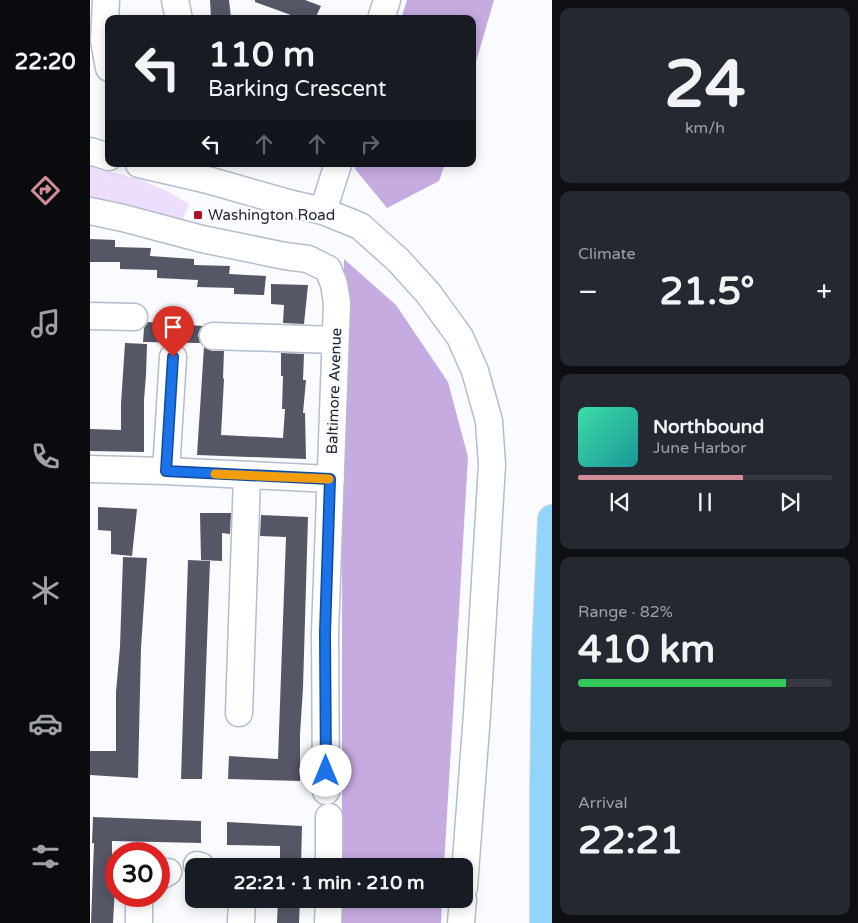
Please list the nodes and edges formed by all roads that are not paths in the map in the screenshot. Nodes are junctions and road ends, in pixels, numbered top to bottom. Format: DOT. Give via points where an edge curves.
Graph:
graph roads {
  1 [pos="175,0"];
  2 [pos="387,0"];
  3 [pos="100,12"];
  4 [pos="178,15"];
  5 [pos="382,15"];
  6 [pos="105,46"];
  7 [pos="90,151"];
  8 [pos="105,156"];
  9 [pos="152,167"];
  10 [pos="337,167"];
  11 [pos="90,210"];
  12 [pos="323,211"];
  13 [pos="90,316"];
  14 [pos="134,317"];
  15 [pos="213,336"];
  16 [pos="335,340"];
  17 [pos="173,357"];
  18 [pos="90,469"];
  19 [pos="166,471"];
  20 [pos="247,476"];
  21 [pos="330,479"];
  22 [pos="552,519"];
  23 [pos="239,713"];
  24 [pos="326,791"];
  25 [pos="329,817"];
  26 [pos="329,858"];
  27 [pos="466,858"];
  28 [pos="139,907"];
  29 [pos="242,908"];
  30 [pos="328,908"];
  31 [pos="462,908"];
  32 [pos="544,917"];
  33 [pos="139,923"];
  34 [pos="241,923"];
  35 [pos="328,923"];
  36 [pos="461,923"];
  1 -- 4 [label="street"];
  2 -- 5 [label="street"];
  3 -- 6 [label="street"];
  7 -- 8 [label="street"];
  9 -- 12 [label="street"];
  10 -- 12 [label="street"];
  11 -- 16 [label="street, Baltimore Avenue" via="202,239 308,259 328,269 337,303"];
  12 -- 27 [label="street" via="360,226 428,293 460,337 475,371 489,421 492,465"];
  13 -- 14 [label="street"];
  15 -- 16 [label="street"];
  16 -- 21 [label="street, Baltimore Avenue"];
  17 -- 19 [label="street"];
  18 -- 19 [label="street"];
  19 -- 20 [label="street"];
  20 -- 21 [label="street"];
  20 -- 23 [label="street"];
  21 -- 24 [label="street, Baltimore Avenue" via="325,633"];
  22 -- 32 [label="highway" via="546,652"];
  25 -- 26 [label="street"];
  28 -- 33 [label="street"];
  29 -- 34 [label="street"];
  30 -- 35 [label="street"];
  31 -- 36 [label="street"];
}
